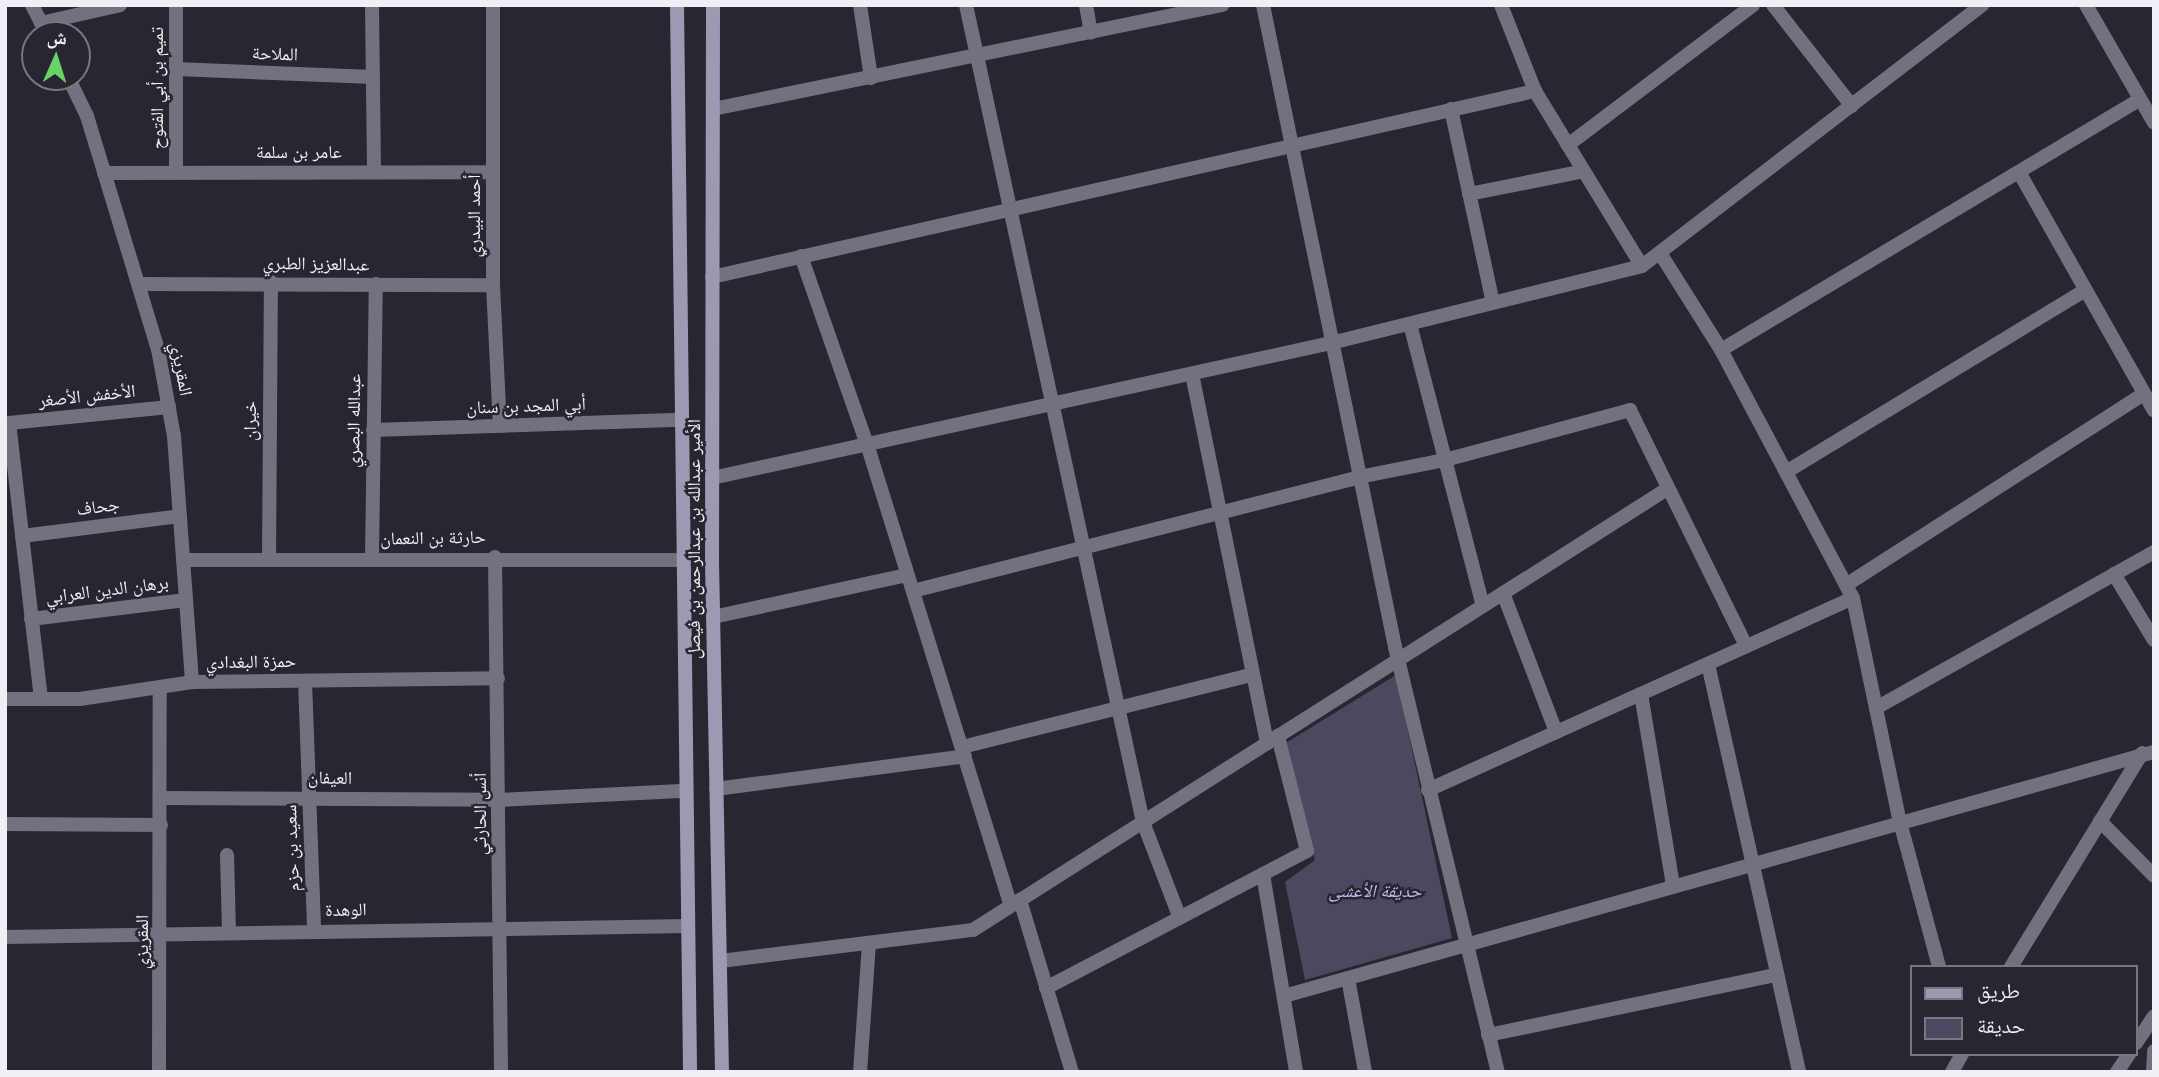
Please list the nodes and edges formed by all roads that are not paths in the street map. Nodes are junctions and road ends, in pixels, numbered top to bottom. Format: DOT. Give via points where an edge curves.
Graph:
graph roads {
  1 [pos="32,5"];
  2 [pos="120,5"];
  3 [pos="176,5"];
  4 [pos="372,5"];
  5 [pos="493,5"];
  6 [pos="677,5"];
  7 [pos="713,5"];
  8 [pos="860,5"];
  9 [pos="966,5"];
  10 [pos="1086,5"];
  11 [pos="1222,5"];
  12 [pos="1263,5"];
  13 [pos="1501,5"];
  14 [pos="1753,5"];
  15 [pos="1773,5"];
  16 [pos="1982,5"];
  17 [pos="2086,5"];
  18 [pos="40,21"];
  19 [pos="69,21"];
  20 [pos="1091,33"];
  21 [pos="977,57"];
  22 [pos="176,69"];
  23 [pos="373,77"];
  24 [pos="871,78"];
  25 [pos="75,91"];
  26 [pos="1535,91"];
  27 [pos="2140,99"];
  28 [pos="1852,106"];
  29 [pos="713,109"];
  30 [pos="1451,109"];
  31 [pos="2154,123"];
  32 [pos="1293,144"];
  33 [pos="1568,145"];
  34 [pos="176,171"];
  35 [pos="1584,171"];
  36 [pos="374,172"];
  37 [pos="493,172"];
  38 [pos="2019,172"];
  39 [pos="104,173"];
  40 [pos="1469,194"];
  41 [pos="1009,207"];
  42 [pos="1660,253"];
  43 [pos="800,256"];
  44 [pos="1642,266"];
  45 [pos="712,277"];
  46 [pos="271,282"];
  47 [pos="138,284"];
  48 [pos="376,284"];
  49 [pos="493,285"];
  50 [pos="2085,290"];
  51 [pos="1493,303"];
  52 [pos="1410,324"];
  53 [pos="1331,343"];
  54 [pos="1721,350"];
  55 [pos="1192,374"];
  56 [pos="2144,394"];
  57 [pos="1052,404"];
  58 [pos="169,407"];
  59 [pos="2154,411"];
  60 [pos="680,420"];
  61 [pos="500,426"];
  62 [pos="373,430"];
  63 [pos="867,444"];
  64 [pos="1445,460"];
  65 [pos="1786,472"];
  66 [pos="1359,477"];
  67 [pos="712,478"];
  68 [pos="1668,489"];
  69 [pos="180,516"];
  70 [pos="1219,516"];
  71 [pos="22,536"];
  72 [pos="1083,546"];
  73 [pos="2154,552"];
  74 [pos="495,557"];
  75 [pos="372,558"];
  76 [pos="269,559"];
  77 [pos="183,560"];
  78 [pos="682,560"];
  79 [pos="2114,574"];
  80 [pos="908,575"];
  81 [pos="913,591"];
  82 [pos="1849,591"];
  83 [pos="1503,593"];
  84 [pos="186,600"];
  85 [pos="1483,606"];
  86 [pos="713,617"];
  87 [pos="32,619"];
  88 [pos="2154,640"];
  89 [pos="1746,646"];
  90 [pos="1398,659"];
  91 [pos="1707,664"];
  92 [pos="1251,675"];
  93 [pos="498,678"];
  94 [pos="305,681"];
  95 [pos="192,682"];
  96 [pos="160,687"];
  97 [pos="1641,694"];
  98 [pos="5,699"];
  99 [pos="41,699"];
  100 [pos="1118,708"];
  101 [pos="1876,708"];
  102 [pos="1556,732"];
  103 [pos="1272,739"];
  104 [pos="963,751"];
  105 [pos="2148,753"];
  106 [pos="716,789"];
  107 [pos="1428,790"];
  108 [pos="685,791"];
  109 [pos="309,797"];
  110 [pos="160,798"];
  111 [pos="499,800"];
  112 [pos="2100,821"];
  113 [pos="1143,822"];
  114 [pos="1900,822"];
  115 [pos="5,824"];
  116 [pos="161,825"];
  117 [pos="227,855"];
  118 [pos="1750,864"];
  119 [pos="1263,874"];
  120 [pos="2154,876"];
  121 [pos="1673,886"];
  122 [pos="1016,902"];
  123 [pos="1179,916"];
  124 [pos="687,926"];
  125 [pos="500,928"];
  126 [pos="314,930"];
  127 [pos="229,932"];
  128 [pos="161,934"];
  129 [pos="5,937"];
  130 [pos="869,943"];
  131 [pos="1464,945"];
  132 [pos="720,961"];
  133 [pos="1938,965"];
  134 [pos="2012,965"];
  135 [pos="1776,975"];
  136 [pos="1348,978"];
  137 [pos="1046,988"];
  138 [pos="1284,996"];
  139 [pos="2154,1016"];
  140 [pos="1488,1035"];
  141 [pos="2138,1040"];
  142 [pos="2154,1051"];
  143 [pos="1961,1056"];
  144 [pos="2128,1056"];
  145 [pos="159,1072"];
  146 [pos="501,1072"];
  147 [pos="690,1072"];
  148 [pos="722,1072"];
  149 [pos="860,1072"];
  150 [pos="1072,1072"];
  151 [pos="1296,1072"];
  152 [pos="1365,1072"];
  153 [pos="1498,1072"];
  154 [pos="1799,1072"];
  155 [pos="1952,1072"];
  156 [pos="2117,1072"];
  157 [pos="2153,1072"];
  1 -- 18 [label="street"];
  2 -- 19 [label="street"];
  3 -- 22 [label="street, تميم بن أبي الفتوح"];
  4 -- 23 [label="street"];
  5 -- 37 [label="street, أحمد البيدري"];
  6 -- 60 [label="main road, الأمير عبدالله بن عبدالرحمن بن فيصل"];
  7 -- 29 [label="main road, الأمير عبدالله بن عبدالرحمن بن فيصل"];
  8 -- 24 [label="street"];
  9 -- 21 [label="street"];
  10 -- 20 [label="street"];
  11 -- 20 [label="street"];
  12 -- 32 [label="street"];
  13 -- 26 [label="street"];
  14 -- 33 [label="street"];
  15 -- 28 [label="street"];
  16 -- 28 [label="street"];
  17 -- 27 [label="street"];
  20 -- 21 [label="street"];
  21 -- 24 [label="street"];
  21 -- 41 [label="street"];
  22 -- 23 [label="street, الملاحة"];
  22 -- 34 [label="street, تميم بن أبي الفتوح"];
  23 -- 36 [label="street"];
  24 -- 29 [label="street"];
  25 -- 39 [label="street, المقريزي"];
  26 -- 30 [label="street"];
  26 -- 33 [label="street"];
  27 -- 31 [label="street"];
  27 -- 38 [label="street"];
  28 -- 42 [label="street"];
  29 -- 45 [label="main road, الأمير عبدالله بن عبدالرحمن بن فيصل"];
  30 -- 32 [label="street"];
  30 -- 40 [label="street"];
  32 -- 41 [label="street"];
  32 -- 53 [label="street"];
  33 -- 35 [label="street"];
  34 -- 36 [label="street, عامر بن سلمة"];
  34 -- 39 [label="street, عامر بن سلمة"];
  35 -- 40 [label="street"];
  35 -- 44 [label="street"];
  36 -- 37 [label="street, عامر بن سلمة"];
  37 -- 49 [label="street, أحمد البيدري"];
  38 -- 50 [label="street"];
  38 -- 54 [label="street"];
  39 -- 47 [label="street, المقريزي"];
  40 -- 51 [label="street"];
  41 -- 43 [label="street"];
  41 -- 57 [label="street"];
  42 -- 44 [label="street"];
  42 -- 54 [label="street"];
  43 -- 45 [label="street"];
  43 -- 63 [label="street"];
  44 -- 51 [label="street"];
  45 -- 67 [label="main road, الأمير عبدالله بن عبدالرحمن بن فيصل"];
  46 -- 47 [label="street, عبدالعزيز الطبري"];
  46 -- 48 [label="street, عبدالعزيز الطبري"];
  46 -- 76 [label="street, خيران"];
  47 -- 58 [label="street, المقريزي" via="158,349"];
  48 -- 49 [label="street, عبدالعزيز الطبري"];
  48 -- 62 [label="street, عبدالله البصري"];
  49 -- 61 [label="street, أحمد البيدري"];
  50 -- 56 [label="street"];
  50 -- 65 [label="street"];
  51 -- 52 [label="street"];
  52 -- 53 [label="street"];
  52 -- 64 [label="street"];
  53 -- 55 [label="street"];
  53 -- 66 [label="street"];
  54 -- 65 [label="street"];
  55 -- 57 [label="street"];
  55 -- 70 [label="street"];
  56 -- 59 [label="street"];
  56 -- 82 [label="street"];
  57 -- 63 [label="street"];
  57 -- 72 [label="street"];
  58 -- 69 [label="street, المقريزي"];
  58 -- 71 [label="street, الأخفش الأصغر" via="9,423"];
  60 -- 61 [label="street, أبي المجد بن سنان"];
  60 -- 78 [label="main road, الأمير عبدالله بن عبدالرحمن بن فيصل"];
  61 -- 62 [label="street, أبي المجد بن سنان"];
  62 -- 75 [label="street, عبدالله البصري"];
  63 -- 67 [label="street"];
  63 -- 80 [label="street"];
  64 -- 66 [label="street"];
  64 -- 68 [label="street" via="1630,410"];
  64 -- 85 [label="street"];
  65 -- 82 [label="street"];
  66 -- 70 [label="street"];
  66 -- 90 [label="street"];
  67 -- 86 [label="main road, الأمير عبدالله بن عبدالرحمن بن فيصل"];
  68 -- 83 [label="street"];
  68 -- 89 [label="street"];
  69 -- 71 [label="street, جحاف"];
  69 -- 77 [label="street, المقريزي"];
  70 -- 72 [label="street"];
  70 -- 92 [label="street"];
  71 -- 87 [label="street"];
  72 -- 81 [label="street"];
  72 -- 100 [label="street"];
  73 -- 79 [label="street"];
  74 -- 75 [label="street, حارثة بن النعمان"];
  74 -- 78 [label="street, حارثة بن النعمان"];
  74 -- 93 [label="street, أنس الحارثي"];
  75 -- 76 [label="street, حارثة بن النعمان"];
  76 -- 77 [label="street, حارثة بن النعمان"];
  77 -- 84 [label="street, المقريزي"];
  78 -- 108 [label="main road, الأمير عبدالله بن عبدالرحمن بن فيصل"];
  79 -- 88 [label="street"];
  79 -- 101 [label="street"];
  80 -- 81 [label="street"];
  80 -- 86 [label="street"];
  81 -- 104 [label="street"];
  82 -- 89 [label="street"];
  82 -- 101 [label="street"];
  83 -- 85 [label="street"];
  83 -- 102 [label="street"];
  84 -- 87 [label="street, برهان الدين العرابي"];
  84 -- 95 [label="street, المقريزي"];
  85 -- 90 [label="street"];
  86 -- 106 [label="main road, الأمير عبدالله بن عبدالرحمن بن فيصل"];
  87 -- 99 [label="street"];
  89 -- 91 [label="street"];
  90 -- 103 [label="street"];
  90 -- 107 [label="street"];
  91 -- 97 [label="street"];
  91 -- 118 [label="street"];
  92 -- 100 [label="street"];
  92 -- 103 [label="street"];
  93 -- 94 [label="street, حمزة البغدادي"];
  93 -- 111 [label="street, أنس الحارثي"];
  94 -- 95 [label="street, حمزة البغدادي"];
  94 -- 109 [label="street, سعيد بن حزم"];
  95 -- 96 [label="street, حمزة البغدادي"];
  96 -- 99 [label="street, حمزة البغدادي" via="80,699"];
  96 -- 110 [label="street, المقريزي"];
  97 -- 102 [label="street"];
  97 -- 121 [label="street"];
  98 -- 99 [label="street, حمزة البغدادي"];
  100 -- 104 [label="street"];
  100 -- 113 [label="street"];
  101 -- 114 [label="street"];
  102 -- 107 [label="street"];
  103 -- 113 [label="street"];
  103 -- 119 [label="street" via="1307,851"];
  104 -- 106 [label="street"];
  104 -- 122 [label="street"];
  105 -- 112 [label="street"];
  105 -- 114 [label="street"];
  106 -- 132 [label="main road, الأمير عبدالله بن عبدالرحمن بن فيصل"];
  107 -- 131 [label="street"];
  108 -- 111 [label="street, العيفان"];
  108 -- 124 [label="main road, الأمير عبدالله بن عبدالرحمن بن فيصل"];
  109 -- 110 [label="street, العيفان"];
  109 -- 111 [label="street, العيفان"];
  109 -- 126 [label="street, سعيد بن حزم"];
  110 -- 116 [label="street, المقريزي"];
  111 -- 125 [label="street, أنس الحارثي"];
  112 -- 120 [label="street"];
  112 -- 134 [label="street"];
  113 -- 122 [label="street"];
  113 -- 123 [label="street"];
  114 -- 118 [label="street"];
  114 -- 133 [label="street"];
  115 -- 116 [label="street"];
  116 -- 128 [label="street, المقريزي"];
  117 -- 127 [label="street"];
  118 -- 121 [label="street"];
  118 -- 135 [label="street"];
  119 -- 123 [label="street"];
  119 -- 138 [label="street"];
  121 -- 131 [label="street"];
  122 -- 130 [label="street" via="973,930"];
  122 -- 137 [label="street"];
  123 -- 137 [label="street"];
  124 -- 125 [label="street, الوهدة"];
  124 -- 147 [label="main road, الأمير عبدالله بن عبدالرحمن بن فيصل"];
  125 -- 126 [label="street, الوهدة"];
  125 -- 146 [label="street, أنس الحارثي"];
  126 -- 127 [label="street, الوهدة"];
  127 -- 128 [label="street, الوهدة"];
  128 -- 129 [label="street, الوهدة"];
  128 -- 145 [label="street, المقريزي"];
  130 -- 132 [label="street"];
  130 -- 149 [label="street"];
  131 -- 136 [label="street"];
  131 -- 140 [label="street"];
  132 -- 148 [label="main road, الأمير عبدالله بن عبدالرحمن بن فيصل"];
  135 -- 140 [label="street"];
  135 -- 154 [label="street"];
  136 -- 138 [label="street"];
  136 -- 152 [label="street"];
  137 -- 150 [label="street"];
  138 -- 151 [label="street"];
  139 -- 141 [label="street"];
  140 -- 153 [label="street"];
  142 -- 157 [label="street"];
  143 -- 155 [label="street"];
  144 -- 156 [label="street"];
}
